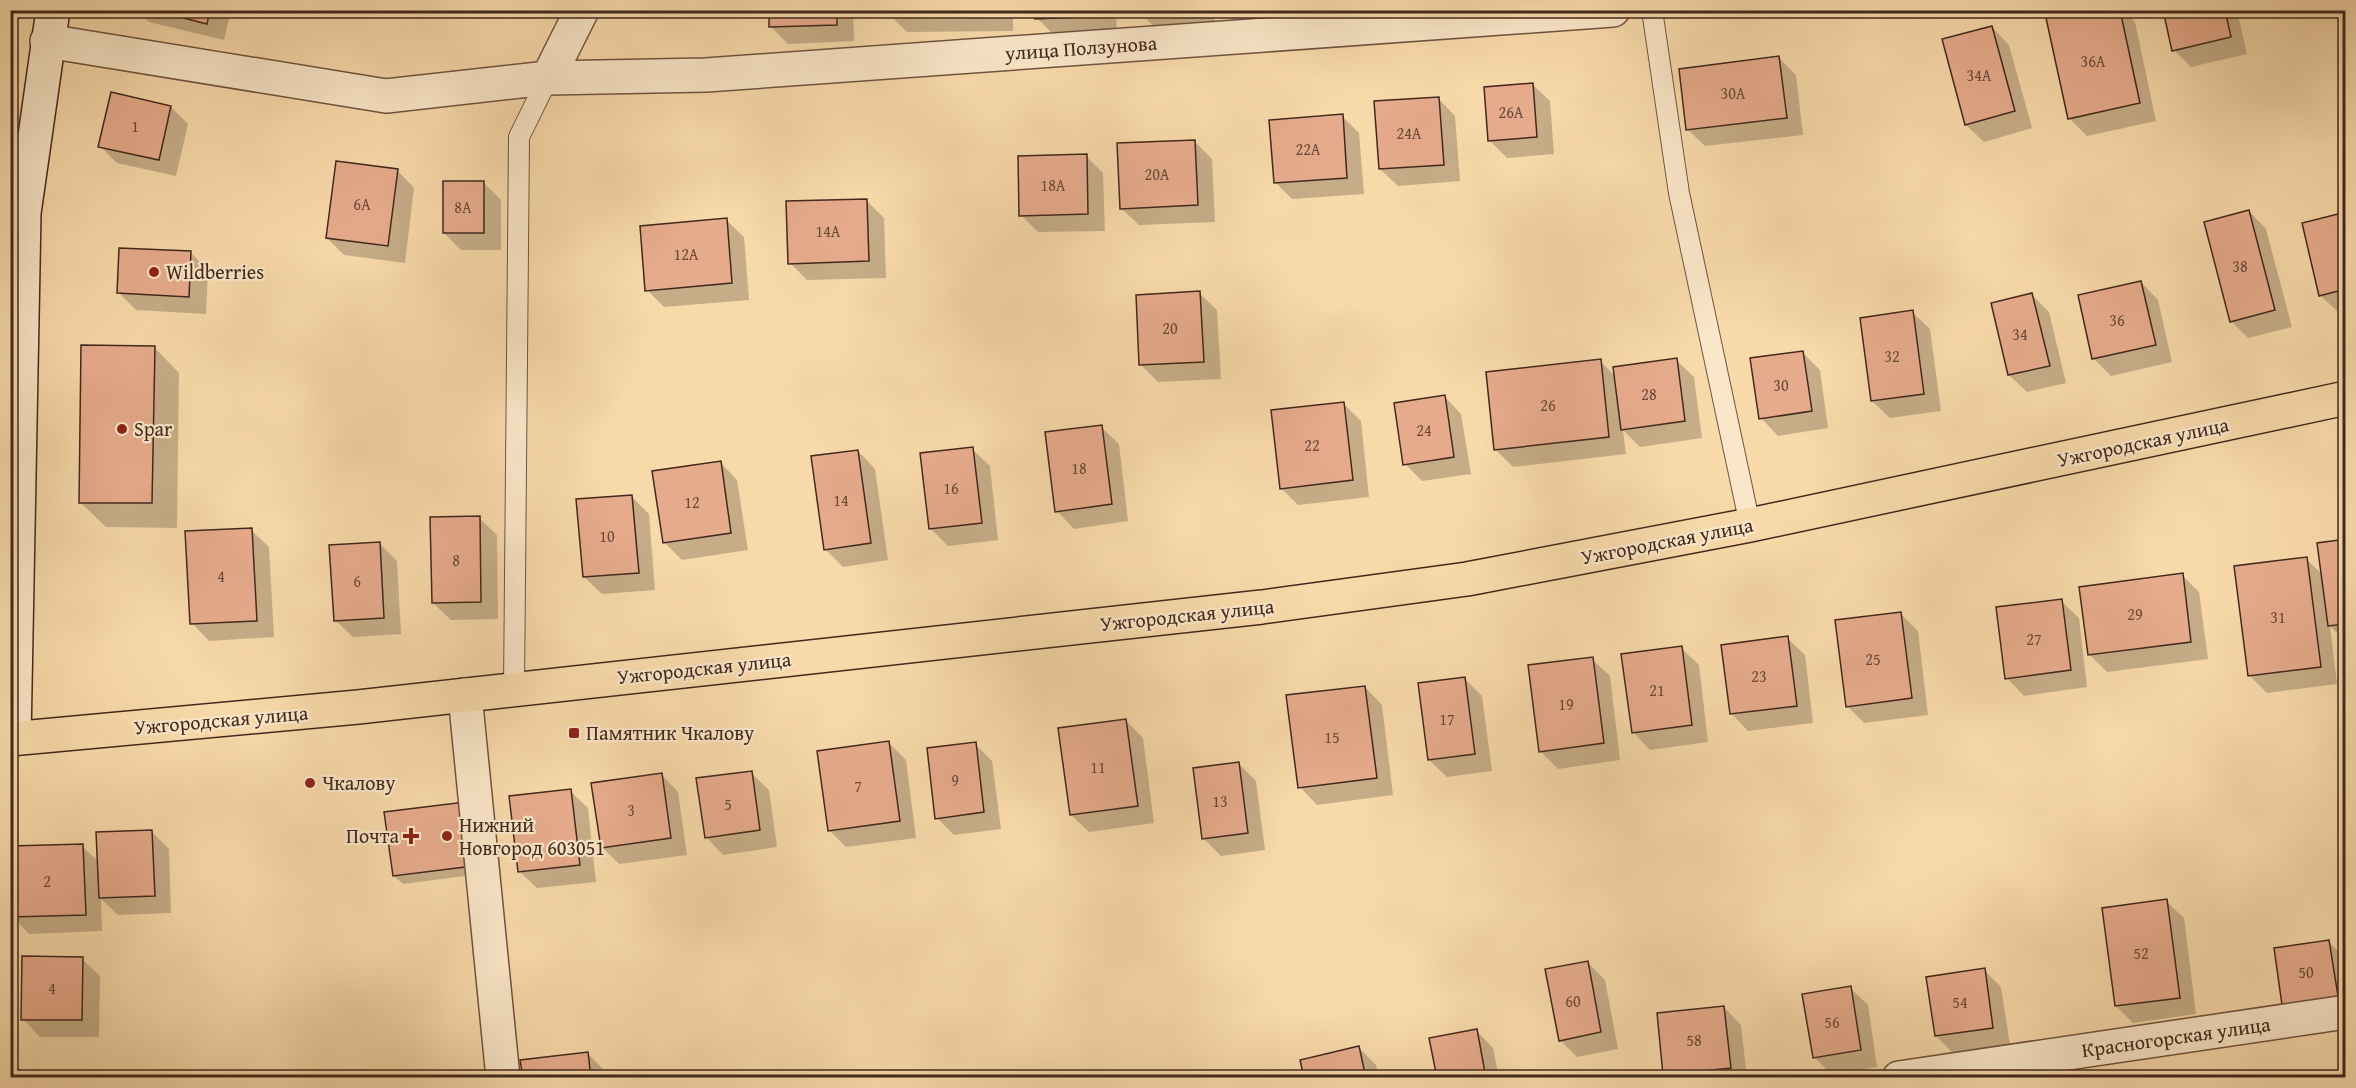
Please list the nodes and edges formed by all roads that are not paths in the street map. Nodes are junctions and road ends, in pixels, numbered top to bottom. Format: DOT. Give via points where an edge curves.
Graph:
graph roads {
  1 [pos="582,10"];
  2 [pos="1613,10"];
  3 [pos="1652,10"];
  4 [pos="50,26"];
  5 [pos="548,78"];
  6 [pos="2346,398"];
  7 [pos="1750,525"];
  8 [pos="514,689"];
  9 [pos="465,694"];
  10 [pos="12,739"];
  11 [pos="2346,1012"];
  12 [pos="503,1077"];
  13 [pos="1899,1077"];
  1 -- 5 [label="street"];
  2 -- 5 [label="street, улица Ползунова" via="706,75"];
  3 -- 7 [label="lane" via="1679,193"];
  4 -- 5 [label="street, улица Ползунова" via="386,96"];
  4 -- 10 [label="street" via="24,213"];
  5 -- 8 [label="lane" via="519,137"];
  6 -- 7 [label="main road, Ужгородская улица"];
  7 -- 8 [label="main road, Ужгородская улица" via="1467,579 1262,607"];
  8 -- 9 [label="main road, Ужгородская улица"];
  9 -- 10 [label="main road, Ужгородская улица"];
  9 -- 12 [label="street"];
  11 -- 13 [label="street, Красногорская улица"];
}
